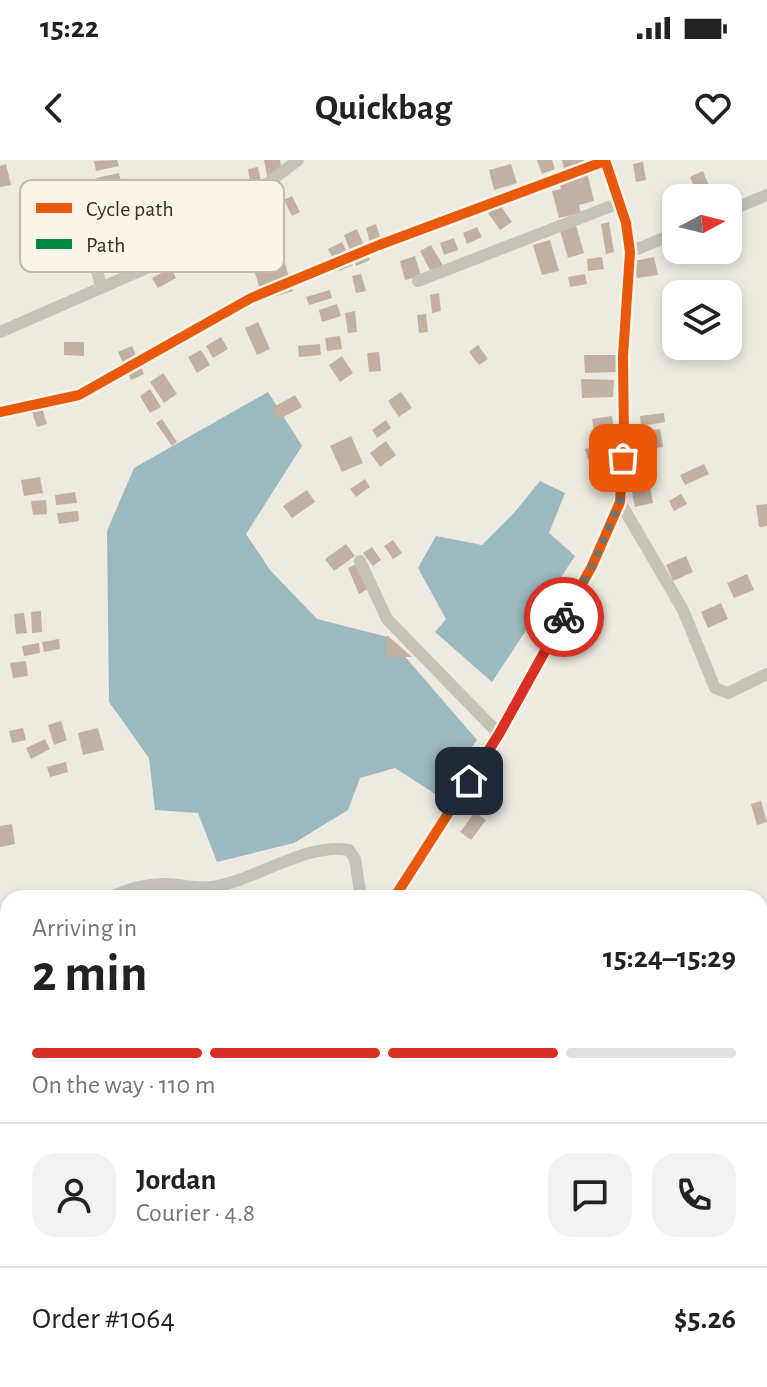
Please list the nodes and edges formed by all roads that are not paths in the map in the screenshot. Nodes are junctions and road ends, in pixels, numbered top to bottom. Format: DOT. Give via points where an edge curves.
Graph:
graph roads {
  1 [pos="298,160"];
  2 [pos="605,160"];
  3 [pos="272,180"];
  4 [pos="767,195"];
  5 [pos="619,203"];
  6 [pos="742,205"];
  7 [pos="662,239"];
  8 [pos="630,252"];
  9 [pos="97,272"];
  10 [pos="137,272"];
  11 [pos="418,281"];
  12 [pos="101,287"];
  13 [pos="0,332"];
  14 [pos="0,412"];
  15 [pos="620,502"];
  16 [pos="360,561"];
  17 [pos="767,674"];
  18 [pos="499,734"];
  19 [pos="129,890"];
  20 [pos="360,890"];
  21 [pos="399,890"];
  1 -- 3 [label="street"];
  2 -- 5 [label="street"];
  2 -- 14 [label="street" via="251,298 79,395"];
  4 -- 6 [label="street"];
  5 -- 8 [label="street"];
  5 -- 11 [label="street"];
  7 -- 8 [label="street"];
  8 -- 15 [label="street"];
  9 -- 12 [label="street"];
  10 -- 12 [label="street"];
  12 -- 13 [label="street"];
  15 -- 17 [label="street" via="683,610 715,688 728,693"];
  15 -- 18 [label="street" via="592,566"];
  16 -- 18 [label="street" via="387,619"];
  18 -- 21 [label="street"];
  19 -- 20 [label="street" via="168,884 212,887 335,848 349,850 355,859"];
}
